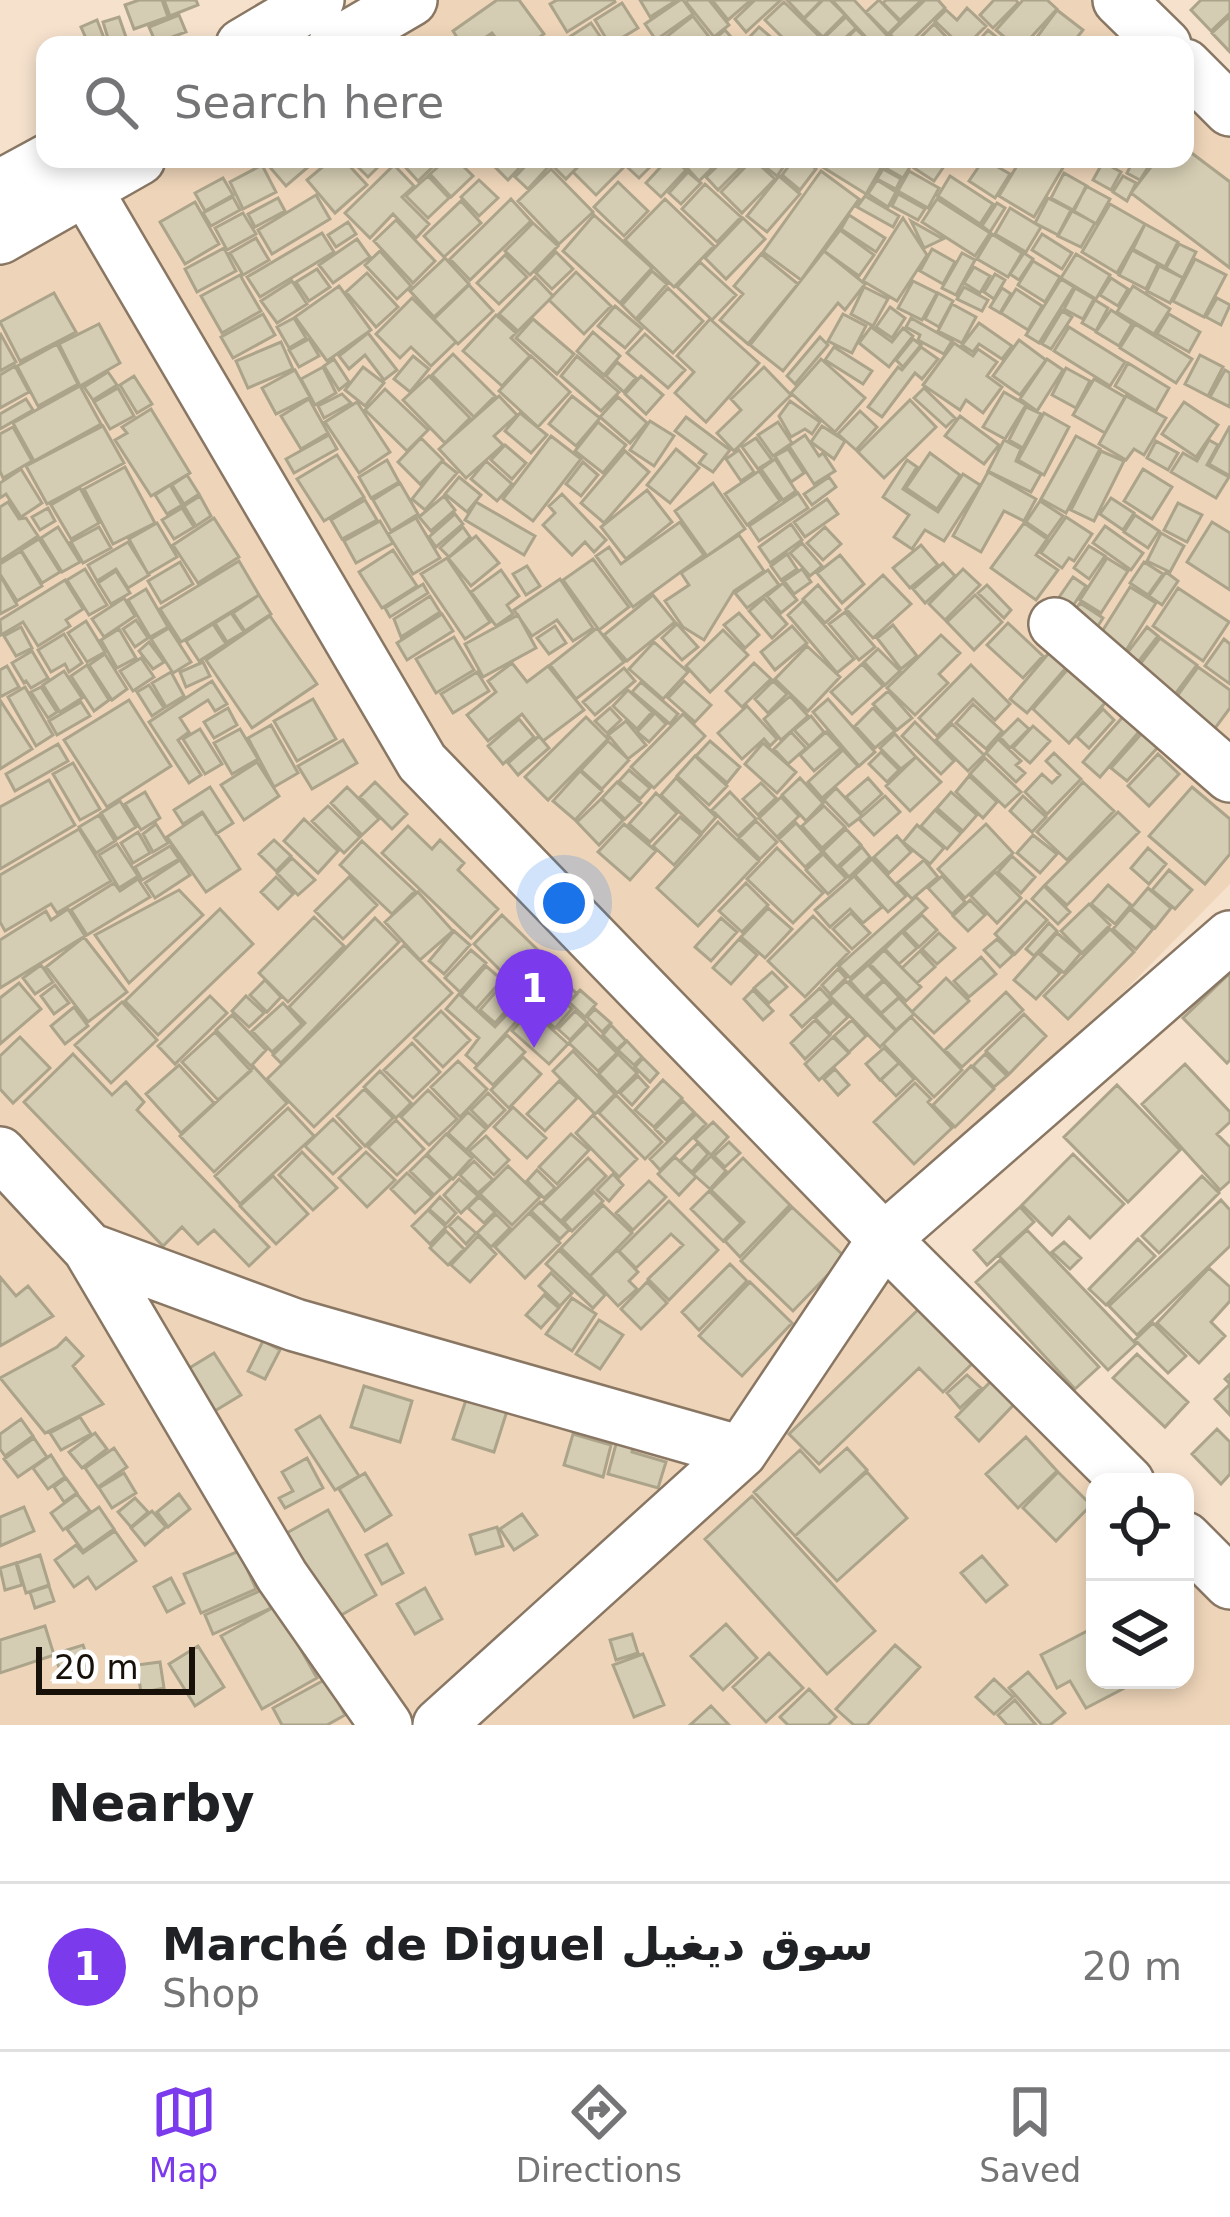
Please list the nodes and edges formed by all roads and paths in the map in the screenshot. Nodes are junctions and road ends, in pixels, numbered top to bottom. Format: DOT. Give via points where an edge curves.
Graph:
graph roads {
  1 [pos="318,0"];
  2 [pos="411,0"];
  3 [pos="1119,0"];
  4 [pos="257,36"];
  5 [pos="349,36"];
  6 [pos="1156,36"];
  7 [pos="1194,74"];
  8 [pos="1230,110"];
  9 [pos="68,174"];
  10 [pos="0,186"];
  11 [pos="0,238"];
  12 [pos="1054,624"];
  13 [pos="1230,776"];
  14 [pos="1230,937"];
  15 [pos="0,1153"];
  16 [pos="884,1239"];
  17 [pos="89,1249"];
  18 [pos="741,1452"];
  19 [pos="1119,1473"];
  20 [pos="1194,1547"];
  21 [pos="1230,1583"];
  22 [pos="386,1725"];
  23 [pos="439,1725"];
  1 -- 4 [label="street"];
  2 -- 5 [label="street"];
  3 -- 6 [label="street"];
  7 -- 8 [label="street"];
  9 -- 10 [label="street"];
  9 -- 11 [label="street"];
  9 -- 16 [label="street" via="422,762"];
  12 -- 13 [label="street"];
  14 -- 16 [label="street"];
  15 -- 17 [label="street"];
  16 -- 18 [label="street"];
  16 -- 19 [label="street"];
  17 -- 18 [label="street" via="295,1325"];
  17 -- 22 [label="street" via="282,1576"];
  18 -- 23 [label="street"];
  20 -- 21 [label="street"];
}
